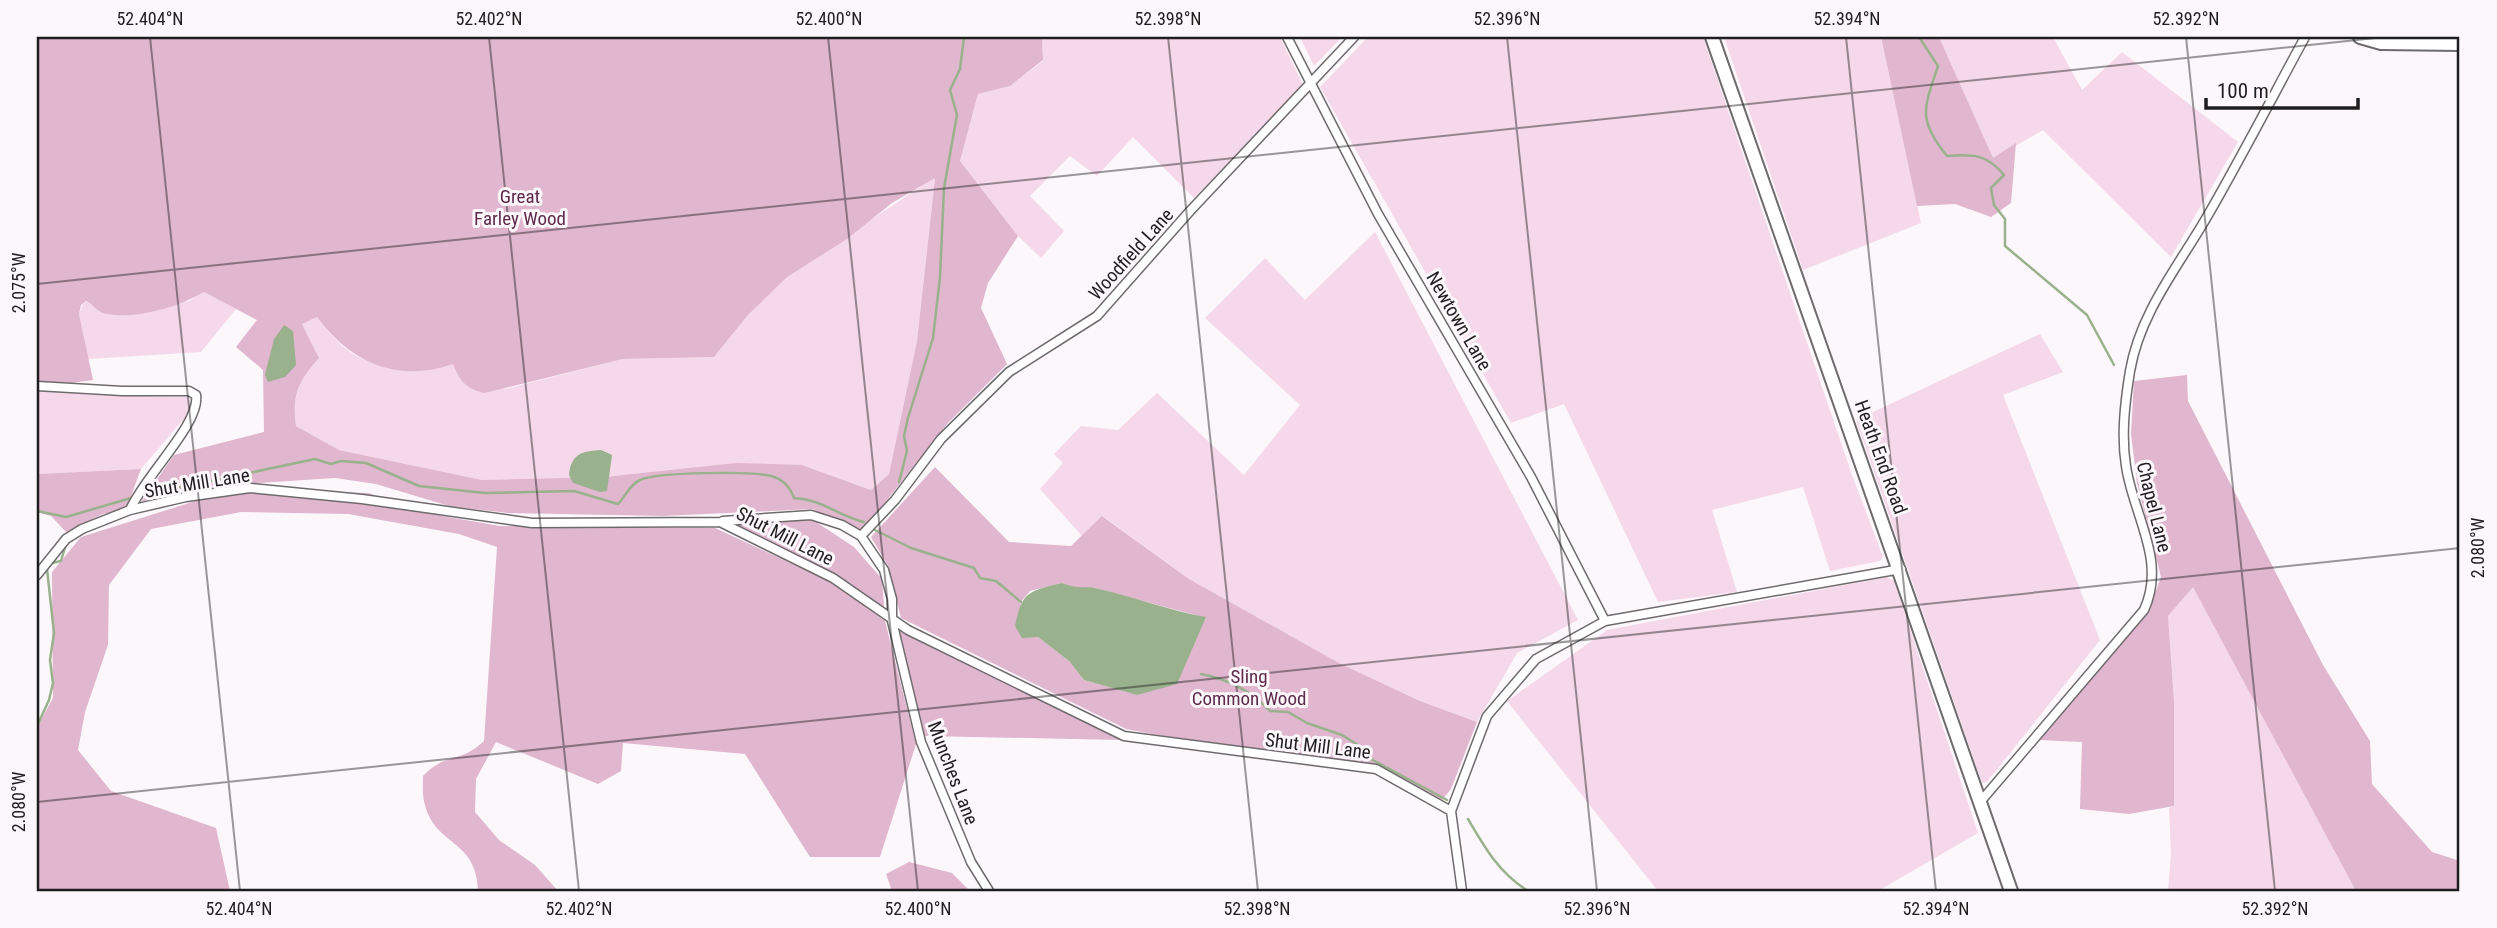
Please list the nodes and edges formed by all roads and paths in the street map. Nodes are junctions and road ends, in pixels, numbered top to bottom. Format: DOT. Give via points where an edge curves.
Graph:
graph roads {
  1 [pos="1287,37"];
  2 [pos="1354,37"];
  3 [pos="1712,37"];
  4 [pos="2305,37"];
  5 [pos="2360,37"];
  6 [pos="2460,44"];
  7 [pos="1311,85"];
  8 [pos="37,386"];
  9 [pos="132,507"];
  10 [pos="720,522"];
  11 [pos="861,536"];
  12 [pos="1901,569"];
  13 [pos="37,575"];
  14 [pos="892,621"];
  15 [pos="1605,621"];
  16 [pos="1982,801"];
  17 [pos="1451,810"];
  18 [pos="989,891"];
  19 [pos="1462,891"];
  20 [pos="2011,891"];
  1 -- 7 [label="street, Newtown Lane"];
  2 -- 7 [label="street, Woodfield Lane"];
  3 -- 12 [label="street, Heath End Road"];
  4 -- 16 [label="street, Chapel Lane" via="2207,216 2161,288 2132,360 2123,442 2127,474 2152,562 2150,597 2144,610"];
  5 -- 6 [label="street" via="2381,43"];
  7 -- 11 [label="street, Woodfield Lane" via="1097,316 1009,372 941,439"];
  7 -- 15 [label="street, Newtown Lane" via="1378,214 1531,477"];
  8 -- 9 [label="street" via="194,393 197,403 189,424 138,492"];
  9 -- 10 [label="street, Shut Mill Lane" via="250,488 532,523"];
  9 -- 13 [label="street, Shut Mill Lane" via="66,539"];
  10 -- 11 [label="street" via="811,515"];
  10 -- 14 [label="street, Shut Mill Lane" via="833,578"];
  11 -- 14 [label="street" via="884,570"];
  12 -- 15 [label="street"];
  12 -- 16 [label="street, Heath End Road"];
  14 -- 17 [label="street, Shut Mill Lane" via="1124,736 1376,769"];
  14 -- 18 [label="street, Munches Lane" via="921,742 971,862"];
  15 -- 17 [label="street" via="1536,659 1487,716"];
  16 -- 20 [label="street, Heath End Road"];
  17 -- 19 [label="street"];
}
